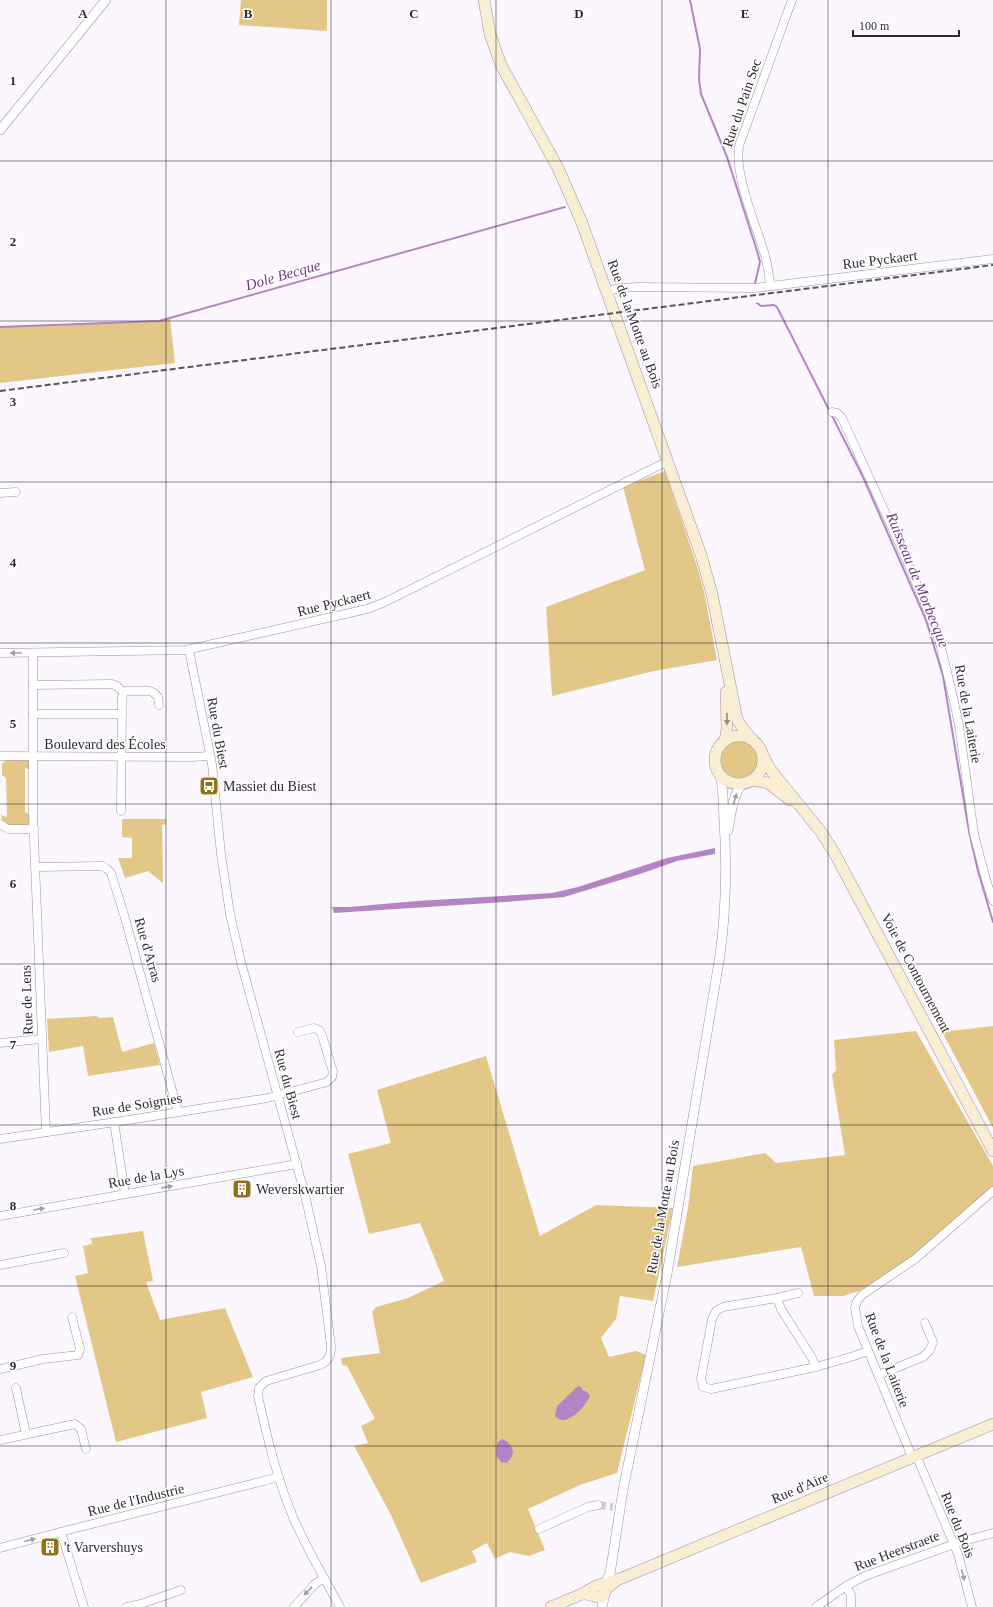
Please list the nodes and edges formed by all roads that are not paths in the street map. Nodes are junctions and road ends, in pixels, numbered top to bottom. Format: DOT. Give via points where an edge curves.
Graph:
graph roads {
  1 [pos="106,0"];
  2 [pos="484,0"];
  3 [pos="792,0"];
  4 [pos="0,130"];
  5 [pos="993,259"];
  6 [pos="770,285"];
  7 [pos="607,291"];
  8 [pos="832,412"];
  9 [pos="668,462"];
  10 [pos="16,492"];
  11 [pos="0,493"];
  12 [pos="189,650"];
  13 [pos="0,653"];
  14 [pos="33,653"];
  15 [pos="726,669"];
  16 [pos="33,685"];
  17 [pos="124,693"];
  18 [pos="159,705"];
  19 [pos="33,714"];
  20 [pos="122,714"];
  21 [pos="725,740"];
  22 [pos="753,740"];
  23 [pos="0,756"];
  24 [pos="33,756"];
  25 [pos="210,756"];
  26 [pos="122,757"];
  27 [pos="764,757"];
  28 [pos="720,775"];
  29 [pos="748,782"];
  30 [pos="121,811"];
  31 [pos="806,814"];
  32 [pos="0,824"];
  33 [pos="34,829"];
  34 [pos="726,844"];
  35 [pos="34,867"];
  36 [pos="993,901"];
  37 [pos="298,1032"];
  38 [pos="41,1039"];
  39 [pos="0,1043"];
  40 [pos="278,1096"];
  41 [pos="178,1112"];
  42 [pos="114,1122"];
  43 [pos="46,1132"];
  44 [pos="0,1139"];
  45 [pos="993,1151"];
  46 [pos="297,1164"];
  47 [pos="993,1191"];
  48 [pos="125,1194"];
  49 [pos="0,1216"];
  50 [pos="64,1253"];
  51 [pos="0,1265"];
  52 [pos="798,1292"];
  53 [pos="776,1298"];
  54 [pos="72,1317"];
  55 [pos="925,1323"];
  56 [pos="868,1351"];
  57 [pos="816,1367"];
  58 [pos="0,1369"];
  59 [pos="878,1375"];
  60 [pos="16,1388"];
  61 [pos="993,1424"];
  62 [pos="26,1434"];
  63 [pos="0,1440"];
  64 [pos="86,1449"];
  65 [pos="914,1456"];
  66 [pos="279,1477"];
  67 [pos="598,1505"];
  68 [pos="539,1529"];
  69 [pos="61,1532"];
  70 [pos="993,1533"];
  71 [pos="953,1544"];
  72 [pos="0,1548"];
  73 [pos="324,1578"];
  74 [pos="846,1586"];
  75 [pos="604,1589"];
  76 [pos="181,1590"];
  77 [pos="84,1607"];
  78 [pos="127,1607"];
  79 [pos="294,1607"];
  80 [pos="340,1607"];
  81 [pos="550,1607"];
  82 [pos="816,1607"];
  83 [pos="851,1607"];
  84 [pos="972,1607"];
  1 -- 4 [label="street"];
  2 -- 7 [label="main road, Rue de la Motte au Bois" via="490,34 501,65 564,180"];
  3 -- 6 [label="street, Rue du Pain Sec" via="738,151 739,171 765,257"];
  5 -- 6 [label="street, Rue Pyckaert"];
  6 -- 7 [label="street, Rue Pyckaert" via="751,288 637,287"];
  7 -- 9 [label="main road, Rue de la Motte au Bois"];
  8 -- 36 [label="street, Rue de la Laiterie" via="842,418 937,634 959,725 974,834"];
  9 -- 12 [label="street, Rue Pyckaert" via="377,606"];
  9 -- 15 [label="main road, Rue de la Motte au Bois" via="707,575"];
  10 -- 11 [label="street"];
  12 -- 14 [label="street, Rue Pyckaert"];
  12 -- 25 [label="street, Rue du Biest"];
  14 -- 13 [label="street, Rue Pyckaert, one-way"];
  14 -- 16 [label="street, Rue de Lens"];
  15 -- 21 [label="main road, Rue de la Motte au Bois, one-way"];
  15 -- 22 [label="main road, Rue de la Motte au Bois" via="737,719"];
  16 -- 17 [label="street" via="112,684"];
  16 -- 19 [label="street, Rue de Lens"];
  17 -- 18 [label="street" via="153,692 158,697"];
  17 -- 20 [label="street"];
  19 -- 20 [label="street"];
  19 -- 24 [label="street, Rue de Lens"];
  20 -- 26 [label="street"];
  21 -- 22 [label="main road" via="739,736"];
  21 -- 28 [label="main road" via="715,758"];
  22 -- 27 [label="main road"];
  23 -- 24 [label="street, Boulevard des Écoles"];
  24 -- 26 [label="street, Boulevard des Écoles"];
  24 -- 33 [label="street, Rue de Lens"];
  25 -- 26 [label="street, Boulevard des Écoles"];
  25 -- 40 [label="street, Rue du Biest" via="230,914"];
  26 -- 30 [label="street"];
  27 -- 29 [label="main road" via="762,769"];
  27 -- 31 [label="main road" via="770,769"];
  28 -- 29 [label="main road" via="728,782"];
  28 -- 34 [label="street, Rue de la Motte au Bois" via="724,793"];
  29 -- 31 [label="main road" via="763,782 772,786"];
  34 -- 29 [label="street, Rue de la Motte au Bois, one-way" via="734,798 737,791"];
  31 -- 45 [label="main road, Voie de Contournement" via="826,839 840,863"];
  32 -- 33 [label="street" via="6,828"];
  33 -- 35 [label="street, Rue de Lens"];
  34 -- 75 [label="street, Rue de la Motte au Bois" via="724,917 717,979 666,1280 617,1508"];
  35 -- 38 [label="street, Rue de Lens"];
  35 -- 41 [label="street, Rue d'Arras" via="102,866 111,873"];
  37 -- 40 [label="street, Rue de Soignies" via="314,1028 321,1032 333,1072 332,1077 324,1083"];
  38 -- 39 [label="street"];
  38 -- 43 [label="street, Rue de Lens"];
  40 -- 41 [label="street, Rue de Soignies"];
  40 -- 46 [label="street, Rue du Biest"];
  41 -- 42 [label="street, Rue de Soignies"];
  42 -- 43 [label="street, Rue de Soignies"];
  42 -- 48 [label="street"];
  43 -- 44 [label="street, Rue de Soignies"];
  48 -- 46 [label="street, Rue de la Lys, one-way"];
  46 -- 66 [label="street, Rue du Biest" via="318,1252 331,1349 329,1358 323,1364 269,1379 259,1388 258,1396"];
  47 -- 56 [label="street, Rue de la Laiterie" via="915,1259 859,1298 854,1308 855,1316"];
  49 -- 48 [label="street, Rue de la Lys, one-way"];
  50 -- 51 [label="street"];
  52 -- 53 [label="street"];
  53 -- 57 [label="street"];
  53 -- 57 [label="street" via="723,1307 716,1311 712,1319 700,1379 702,1384 705,1388 712,1389"];
  54 -- 58 [label="street" via="80,1349 78,1355 43,1359"];
  55 -- 59 [label="street" via="933,1342 928,1353"];
  56 -- 57 [label="street"];
  56 -- 59 [label="street, Rue de la Laiterie"];
  59 -- 65 [label="street, Rue de la Laiterie"];
  60 -- 62 [label="street"];
  61 -- 65 [label="main road, Rue d'Aire"];
  62 -- 63 [label="street"];
  62 -- 64 [label="street" via="72,1424 81,1429"];
  65 -- 71 [label="street, Rue du Bois"];
  65 -- 75 [label="main road, Rue d'Aire"];
  66 -- 69 [label="street, Rue de l'Industrie"];
  66 -- 73 [label="street" via="295,1521"];
  67 -- 68 [label="street"];
  72 -- 69 [label="street, Rue de l'Industrie, one-way"];
  69 -- 77 [label="street"];
  70 -- 71 [label="street, Rue Heerstraete"];
  71 -- 74 [label="street, Rue Heerstraete" via="870,1574"];
  71 -- 84 [label="street, Rue du Bois, one-way"];
  73 -- 79 [label="street, one-way"];
  73 -- 80 [label="street"];
  74 -- 82 [label="street, Rue Heerstraete"];
  74 -- 83 [label="street"];
  75 -- 81 [label="main road, Rue d'Aire" via="582,1594"];
  76 -- 78 [label="street"];
}
